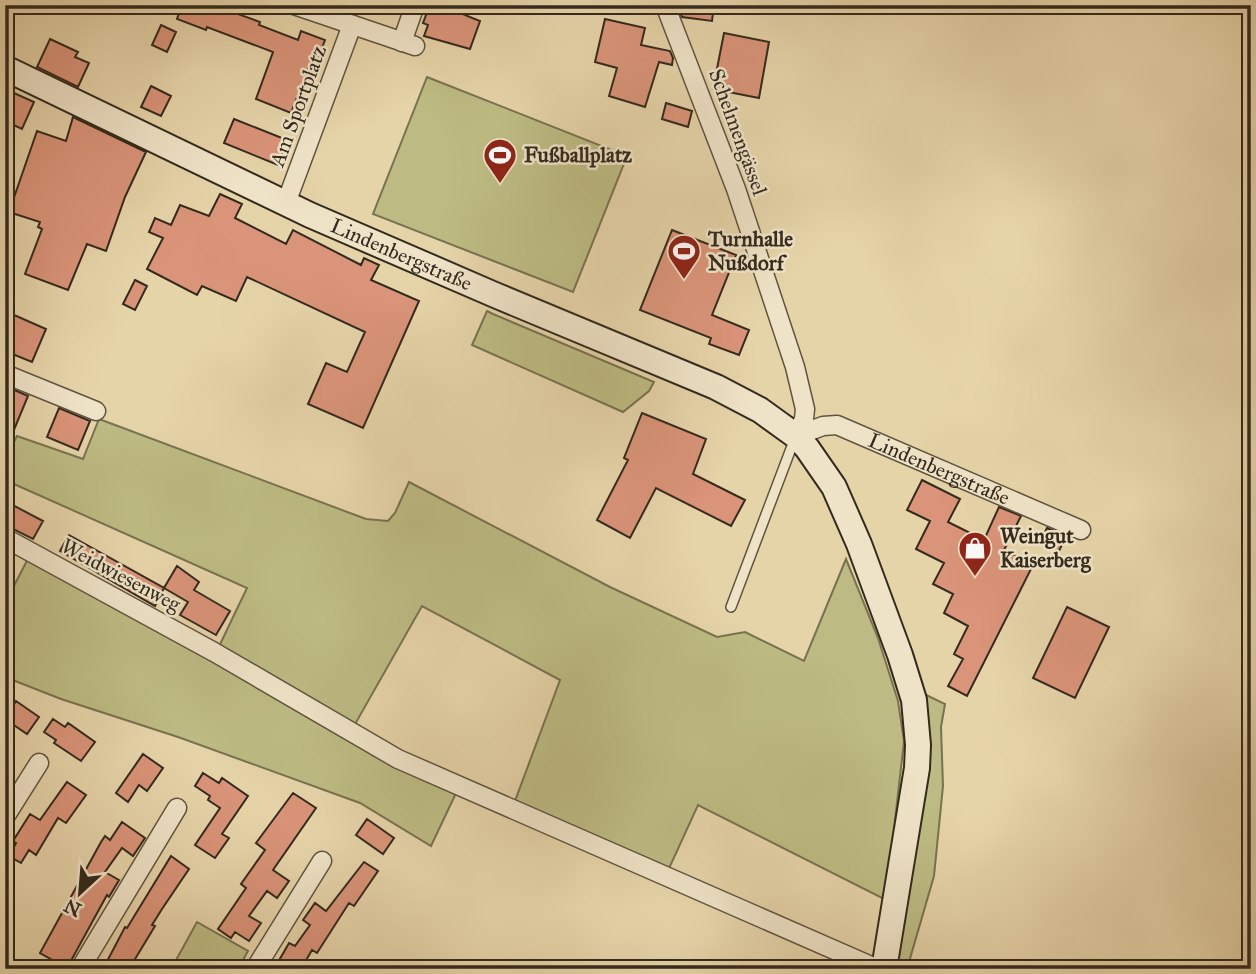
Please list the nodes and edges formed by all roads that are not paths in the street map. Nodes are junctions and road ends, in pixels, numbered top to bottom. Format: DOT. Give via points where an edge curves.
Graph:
graph roads {
  1 [pos="295,5"];
  2 [pos="415,5"];
  3 [pos="665,5"];
  4 [pos="352,25"];
  5 [pos="5,68"];
  6 [pos="286,203"];
  7 [pos="5,374"];
  8 [pos="96,411"];
  9 [pos="796,436"];
  10 [pos="1081,530"];
  11 [pos="5,538"];
  12 [pos="731,607"];
  13 [pos="39,763"];
  14 [pos="177,808"];
  15 [pos="5,817"];
  16 [pos="322,861"];
  17 [pos="80,969"];
  18 [pos="255,969"];
  19 [pos="878,969"];
  20 [pos="884,969"];
  1 -- 4 [label="street, Am Sportplatz"];
  2 -- 4 [label="street, Am Sportplatz" via="408,44"];
  3 -- 9 [label="street, Schelmengässel" via="736,189 795,367 805,409"];
  4 -- 6 [label="street, Am Sportplatz"];
  5 -- 6 [label="main road, Lindenbergstraße"];
  6 -- 9 [label="main road, Lindenbergstraße" via="716,387"];
  7 -- 8 [label="street"];
  9 -- 10 [label="street, Lindenbergstraße" via="837,425"];
  9 -- 12 [label="lane"];
  9 -- 20 [label="main road, Lindenbergstraße" via="821,467 845,511 914,700 916,778"];
  11 -- 19 [label="street, Weidwiesenweg" via="214,652 398,760"];
  13 -- 15 [label="street"];
  14 -- 17 [label="street"];
  16 -- 18 [label="street"];
}
